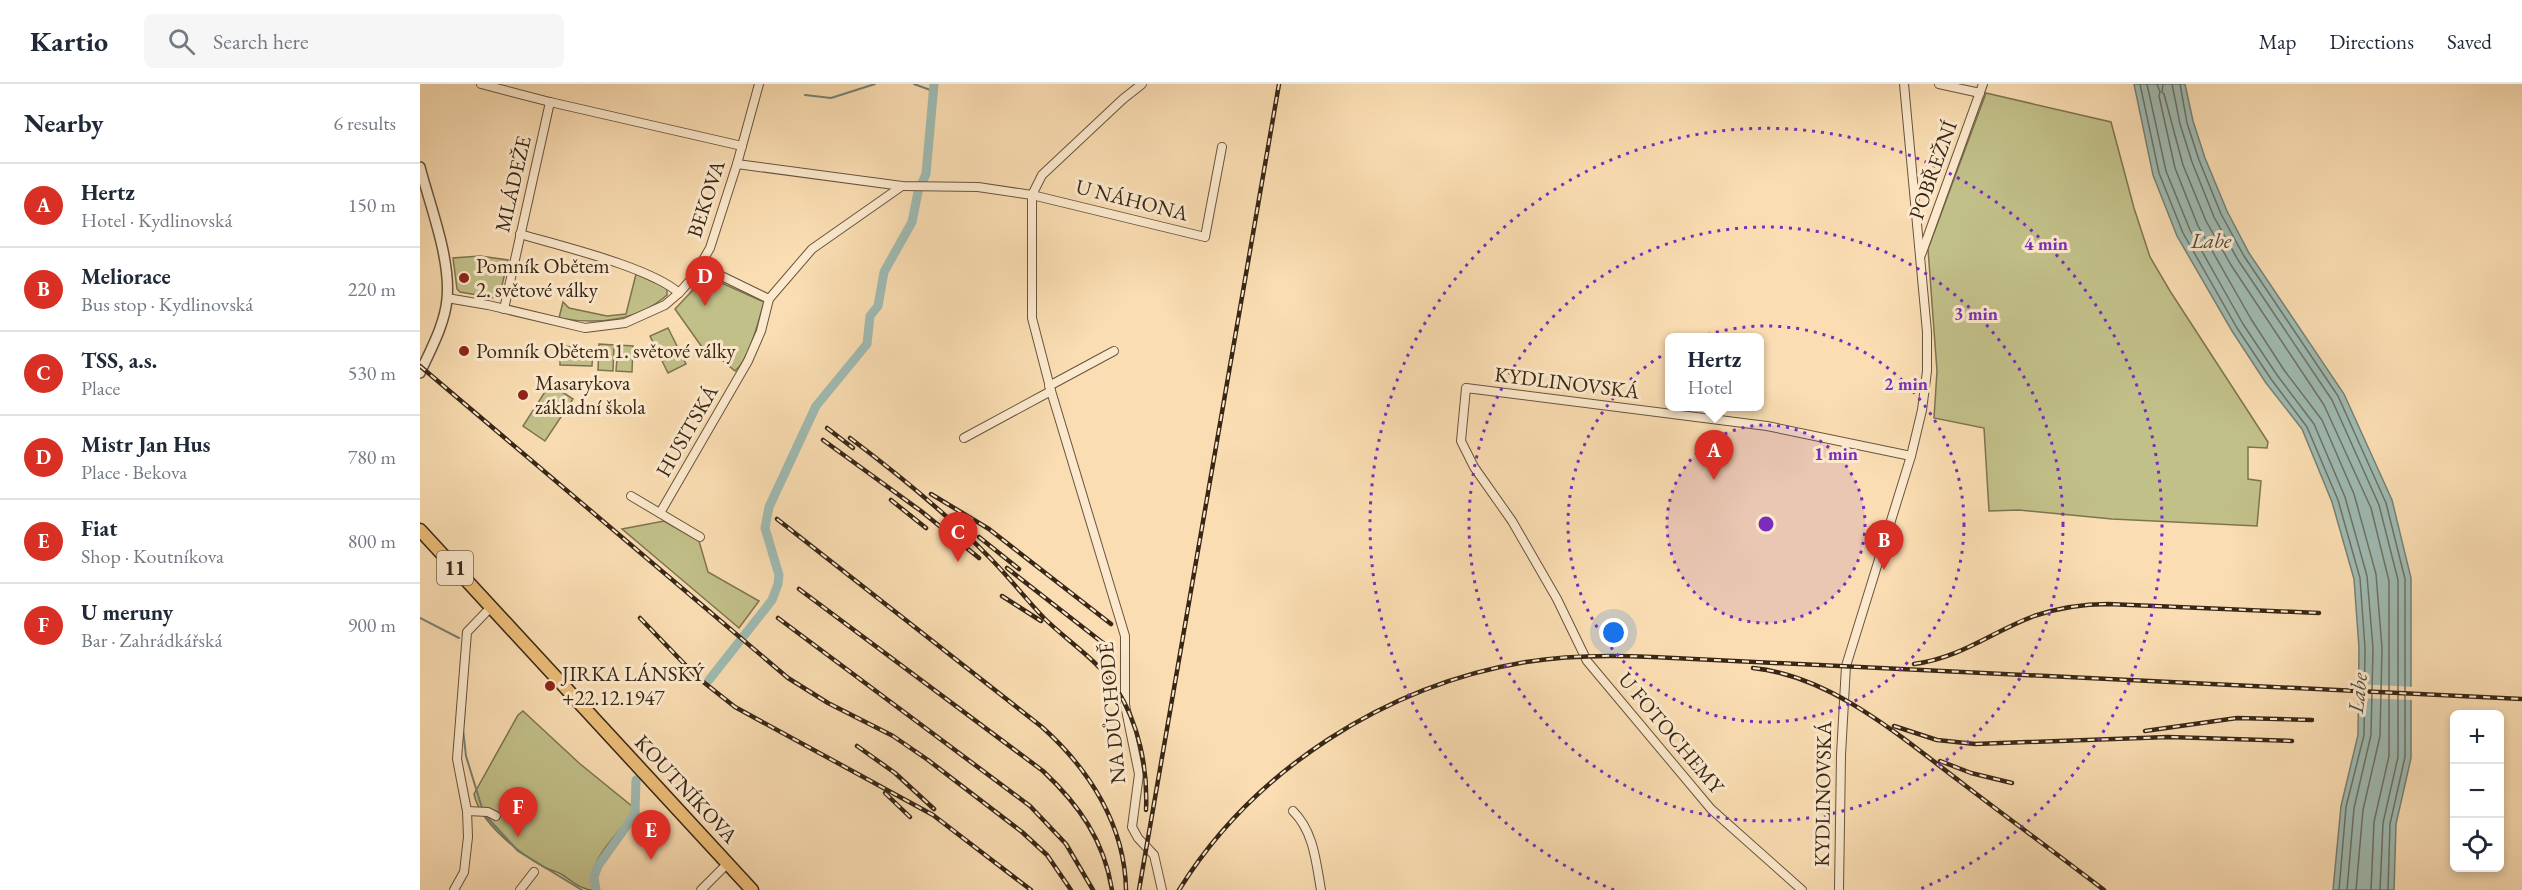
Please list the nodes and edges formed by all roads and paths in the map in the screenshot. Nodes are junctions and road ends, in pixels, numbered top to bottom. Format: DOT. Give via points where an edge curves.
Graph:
graph roads {
  1 [pos="482,84"];
  2 [pos="759,84"];
  3 [pos="1142,84"];
  4 [pos="1904,84"];
  5 [pos="1939,84"];
  6 [pos="1983,84"];
  7 [pos="1980,93"];
  8 [pos="550,102"];
  9 [pos="742,146"];
  10 [pos="1222,147"];
  11 [pos="737,164"];
  12 [pos="420,167"];
  13 [pos="902,186"];
  14 [pos="1032,195"];
  15 [pos="520,234"];
  16 [pos="1920,260"];
  17 [pos="701,266"];
  18 [pos="679,293"];
  19 [pos="447,298"];
  20 [pos="769,299"];
  21 [pos="504,309"];
  22 [pos="1114,351"];
  23 [pos="420,373"];
  24 [pos="1050,388"];
  25 [pos="1466,388"];
  26 [pos="964,438"];
  27 [pos="1911,456"];
  28 [pos="631,496"];
  29 [pos="660,513"];
  30 [pos="420,530"];
  31 [pos="700,537"];
  32 [pos="491,607"];
  33 [pos="467,811"];
  34 [pos="1293,811"];
  35 [pos="496,816"];
  36 [pos="728,864"];
  37 [pos="534,872"];
  38 [pos="454,890"];
  39 [pos="520,890"];
  40 [pos="701,890"];
  41 [pos="752,890"];
  42 [pos="1162,890"];
  43 [pos="1321,890"];
  44 [pos="1802,890"];
  45 [pos="1839,890"];
  1 -- 8 [label="street"];
  2 -- 9 [label="street, BEKOVA"];
  3 -- 14 [label="street, U NÁHONA" via="1042,175"];
  4 -- 16 [label="street, KYDLINOVSKÁ"];
  5 -- 7 [label="street"];
  6 -- 7 [label="street, POBŘEŽNÍ"];
  7 -- 16 [label="street, POBŘEŽNÍ"];
  8 -- 9 [label="street"];
  8 -- 15 [label="street, MLÁDEŽE"];
  9 -- 11 [label="street, BEKOVA"];
  10 -- 14 [label="street, U NÁHONA" via="1205,237"];
  11 -- 13 [label="street, U NÁHONA"];
  11 -- 17 [label="street, BEKOVA"];
  12 -- 19 [label="street" via="442,254"];
  13 -- 14 [label="street, U NÁHONA" via="978,187"];
  13 -- 20 [label="street" via="812,249"];
  14 -- 24 [label="street, NA DŮCHODĚ" via="1032,318"];
  15 -- 18 [label="street" via="628,268 662,281"];
  15 -- 21 [label="street, MLÁDEŽE"];
  16 -- 27 [label="street, KYDLINOVSKÁ" via="1927,371"];
  17 -- 18 [label="street, BEKOVA"];
  17 -- 20 [label="street"];
  18 -- 21 [label="street, BEKOVA" via="665,305 631,321 594,328 569,326"];
  19 -- 21 [label="street, BEKOVA"];
  19 -- 23 [label="street" via="443,318"];
  20 -- 29 [label="street, HUSITSKÁ" via="748,361"];
  22 -- 24 [label="street"];
  24 -- 26 [label="street"];
  24 -- 42 [label="street, NA DŮCHODĚ" via="1125,636 1125,705 1139,774 1132,827 1154,855"];
  25 -- 27 [label="street, KYDLINOVSKÁ" via="1767,426"];
  25 -- 44 [label="street, U FOTOCHEMY" via="1463,449 1525,543 1587,661 1711,809"];
  27 -- 45 [label="street, KYDLINOVSKÁ" via="1846,666"];
  28 -- 29 [label="street"];
  29 -- 31 [label="street"];
  30 -- 32 [label="main road, KOUTNÍKOVA / 11"];
  32 -- 33 [label="street" via="467,632 457,759"];
  32 -- 36 [label="main road, KOUTNÍKOVA / 11"];
  33 -- 35 [label="street"];
  33 -- 38 [label="street" via="467,856"];
  34 -- 43 [label="street" via="1314,847"];
  36 -- 40 [label="street"];
  36 -- 41 [label="main road, KOUTNÍKOVA / 11"];
  37 -- 39 [label="street"];
}
